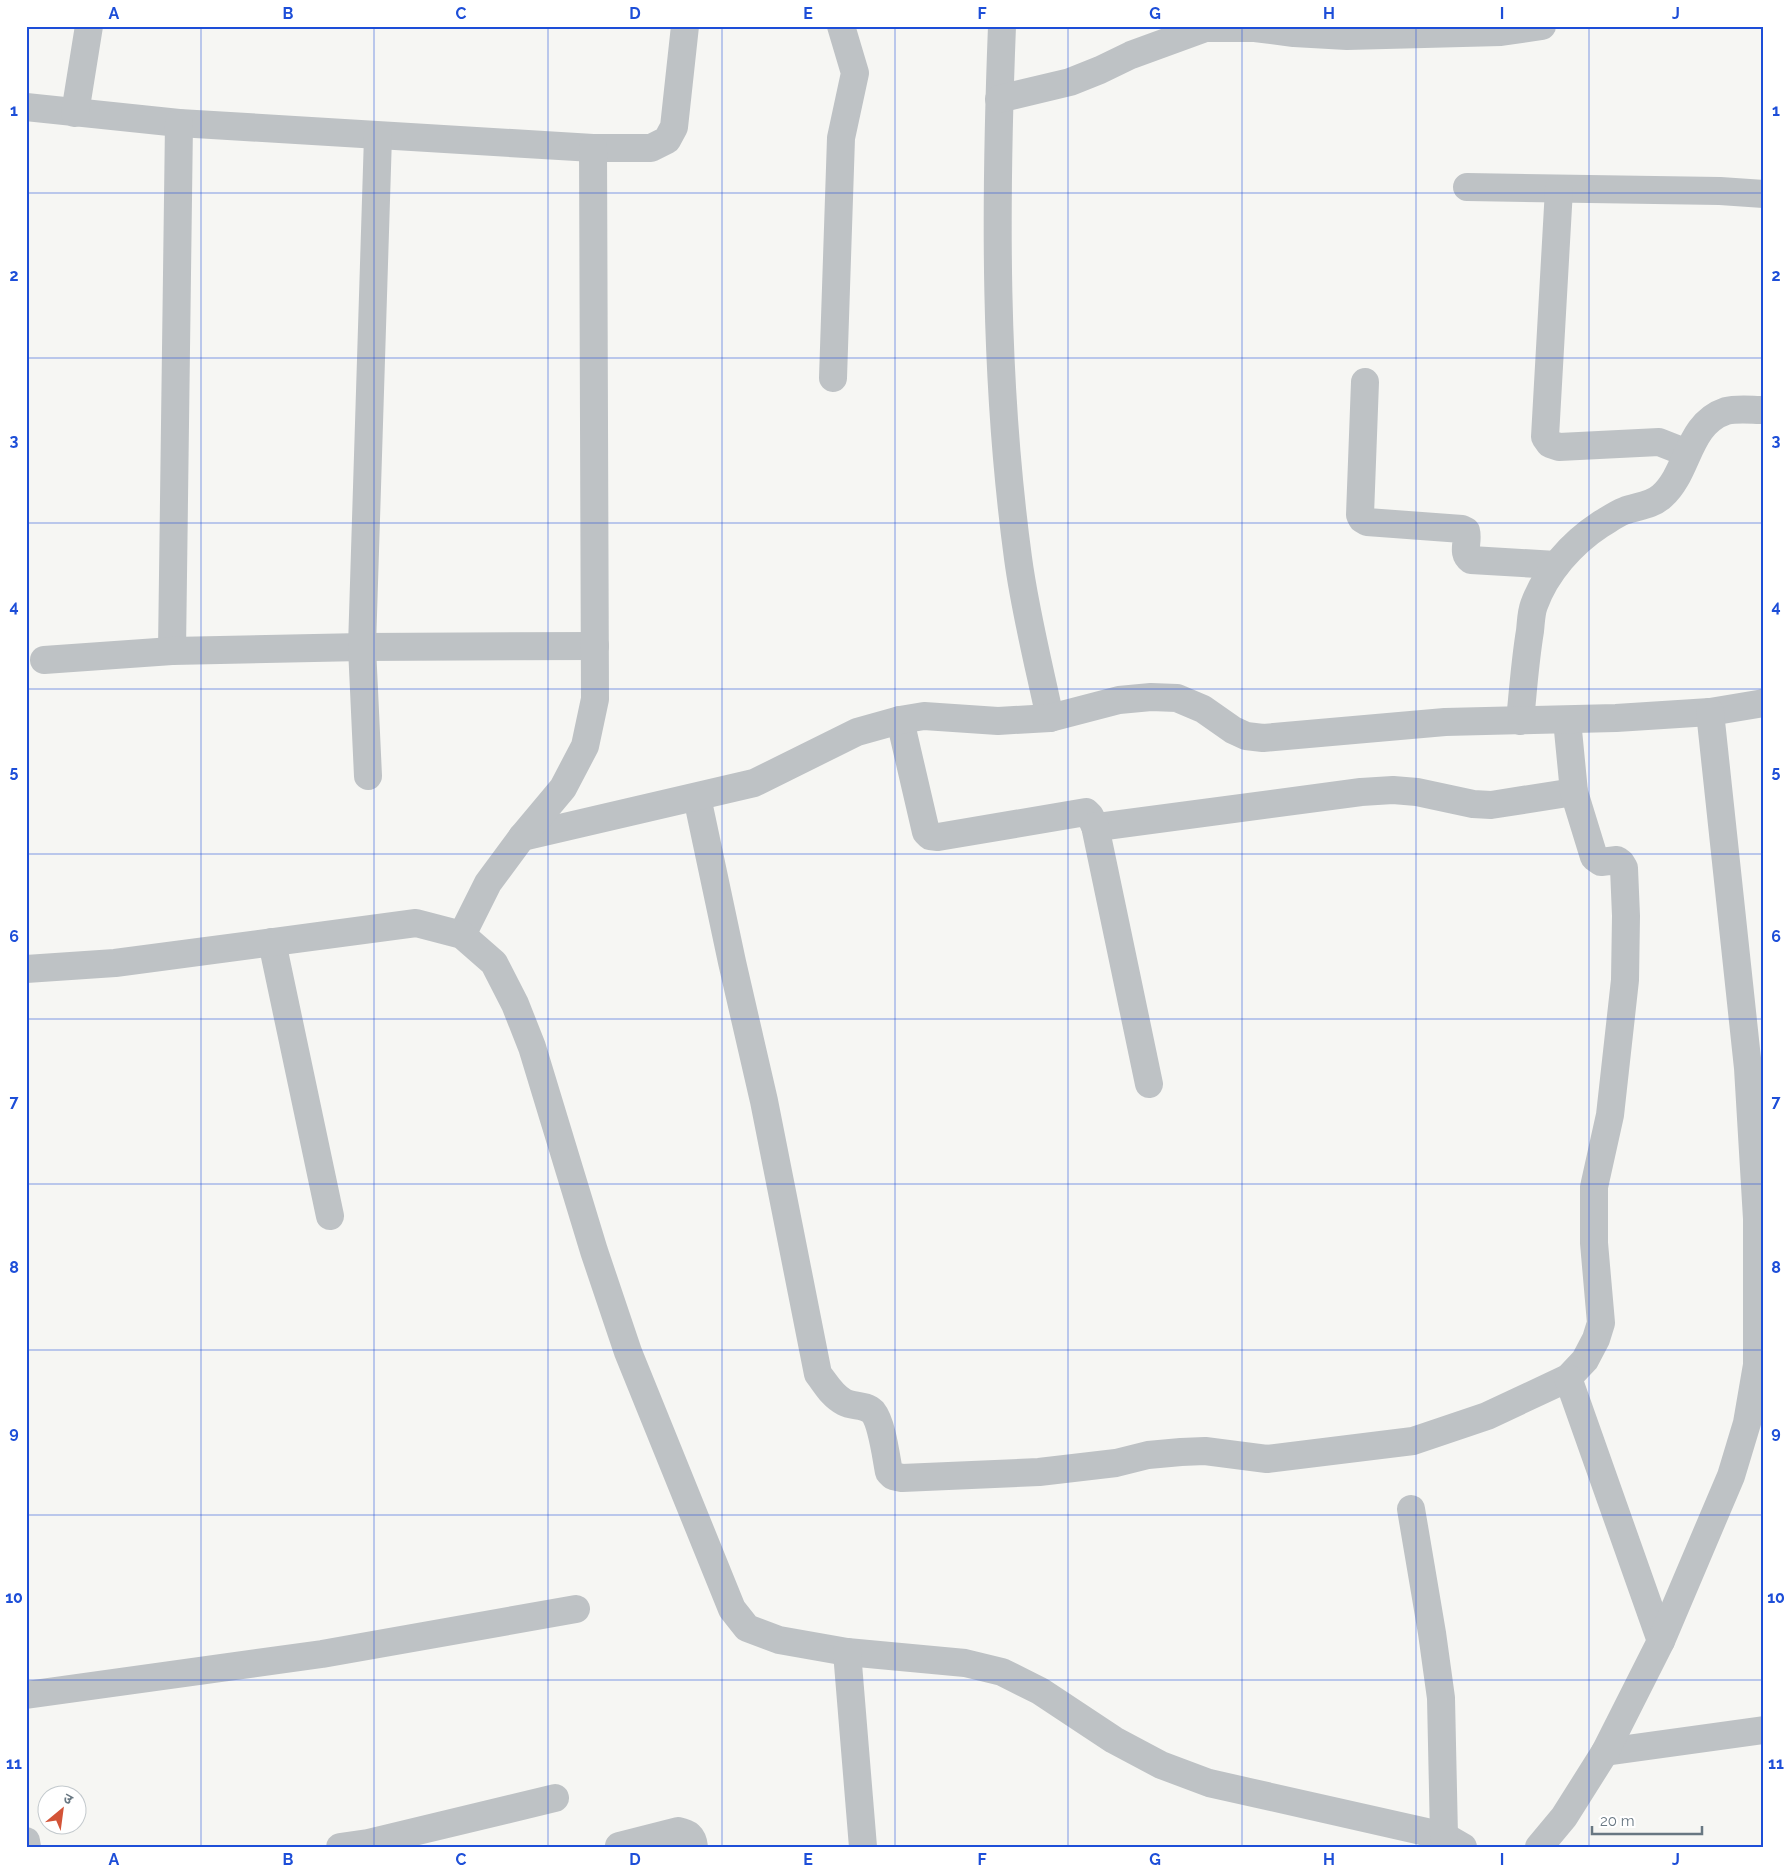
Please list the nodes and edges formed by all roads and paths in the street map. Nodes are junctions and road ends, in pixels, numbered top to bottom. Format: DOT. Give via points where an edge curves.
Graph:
graph roads {
  1 [pos="89,26"];
  2 [pos="685,26"];
  3 [pos="842,26"];
  4 [pos="1002,26"];
  5 [pos="1542,26"];
  6 [pos="1206,27"];
  7 [pos="1398,30"];
  8 [pos="1000,99"];
  9 [pos="26,108"];
  10 [pos="75,113"];
  11 [pos="179,123"];
  12 [pos="378,136"];
  13 [pos="592,148"];
  14 [pos="1467,187"];
  15 [pos="1559,189"];
  16 [pos="1764,194"];
  17 [pos="833,378"];
  18 [pos="1365,382"];
  19 [pos="1764,410"];
  20 [pos="1687,453"];
  21 [pos="1556,565"];
  22 [pos="595,646"];
  23 [pos="362,647"];
  24 [pos="172,651"];
  25 [pos="44,660"];
  26 [pos="1764,703"];
  27 [pos="1710,712"];
  28 [pos="1050,718"];
  29 [pos="900,720"];
  30 [pos="1566,720"];
  31 [pos="1520,721"];
  32 [pos="368,776"];
  33 [pos="1574,792"];
  34 [pos="697,797"];
  35 [pos="1095,826"];
  36 [pos="522,837"];
  37 [pos="462,935"];
  38 [pos="272,942"];
  39 [pos="26,969"];
  40 [pos="1149,1084"];
  41 [pos="330,1216"];
  42 [pos="1760,1364"];
  43 [pos="1568,1378"];
  44 [pos="1411,1510"];
  45 [pos="576,1609"];
  46 [pos="1661,1641"];
  47 [pos="848,1652"];
  48 [pos="26,1695"];
  49 [pos="1764,1730"];
  50 [pos="1605,1752"];
  51 [pos="555,1798"];
  52 [pos="26,1841"];
  53 [pos="1453,1841"];
  54 [pos="618,1846"];
  55 [pos="27,1847"];
  56 [pos="340,1847"];
  57 [pos="694,1847"];
  58 [pos="863,1847"];
  59 [pos="1539,1847"];
  1 -- 10 [label="street"];
  2 -- 13 [label="street" via="674,127 667,140 651,148"];
  3 -- 17 [label="street" via="855,73 841,138"];
  4 -- 8 [label="street"];
  5 -- 7 [label="street" via="1500,32"];
  6 -- 7 [label="street" via="1347,36"];
  6 -- 8 [label="street" via="1131,54 1070,82"];
  8 -- 28 [label="street" via="998,312 1004,434 1018,560"];
  9 -- 10 [label="street"];
  10 -- 11 [label="street"];
  11 -- 12 [label="street"];
  11 -- 24 [label="street"];
  12 -- 13 [label="street"];
  12 -- 23 [label="street"];
  13 -- 22 [label="street"];
  14 -- 15 [label="street"];
  15 -- 16 [label="street"];
  15 -- 20 [label="street" via="1545,437 1550,444 1559,447 1659,442"];
  18 -- 21 [label="street" via="1362,519 1462,529 1467,535 1466,557 1471,560"];
  19 -- 20 [label="street" via="1727,411 1709,420"];
  20 -- 21 [label="street" via="1675,481 1662,497 1645,506 1624,511 1599,525"];
  21 -- 31 [label="street" via="1534,606"];
  22 -- 23 [label="street"];
  22 -- 36 [label="street" via="595,699 585,746 563,788"];
  23 -- 24 [label="street"];
  23 -- 32 [label="street"];
  24 -- 25 [label="street"];
  26 -- 27 [label="street"];
  27 -- 30 [label="street"];
  27 -- 42 [label="street" via="1748,1068 1757,1219"];
  28 -- 29 [label="street" via="998,722 924,716"];
  28 -- 31 [label="street" via="1119,700 1151,697 1177,698 1203,709 1233,730 1263,738 1445,722"];
  29 -- 34 [label="street" via="857,732 754,783"];
  29 -- 35 [label="street" via="926,832 930,836 1086,812"];
  30 -- 31 [label="street"];
  30 -- 33 [label="street"];
  33 -- 35 [label="street" via="1491,805 1417,792 1385,791"];
  33 -- 43 [label="street" via="1594,857 1600,862 1617,860 1622,863 1626,916 1619,1044 1610,1115 1594,1187 1594,1243 1601,1323 1584,1360"];
  34 -- 36 [label="street"];
  34 -- 43 [label="street" via="764,1101 818,1374 839,1399 873,1412 889,1472 893,1476 1039,1472 1181,1452 1267,1459 1413,1441 1487,1416"];
  35 -- 40 [label="street"];
  36 -- 37 [label="street" via="488,883"];
  37 -- 38 [label="street" via="416,922"];
  37 -- 47 [label="street" via="494,963 515,1004 532,1047 628,1352 732,1609 748,1628 779,1640"];
  38 -- 39 [label="street" via="115,963"];
  38 -- 41 [label="street"];
  42 -- 46 [label="street" via="1731,1476"];
  43 -- 46 [label="street"];
  44 -- 53 [label="street" via="1441,1698"];
  45 -- 48 [label="street" via="322,1654"];
  46 -- 50 [label="street"];
  47 -- 53 [label="street" via="965,1663 1002,1672 1040,1691 1161,1765 1209,1783"];
  47 -- 58 [label="street"];
  49 -- 50 [label="street"];
  50 -- 59 [label="street" via="1564,1817"];
  51 -- 56 [label="street"];
  52 -- 55 [label="street"];
  54 -- 57 [label="street" via="678,1831 688,1833 694,1840"];
}
